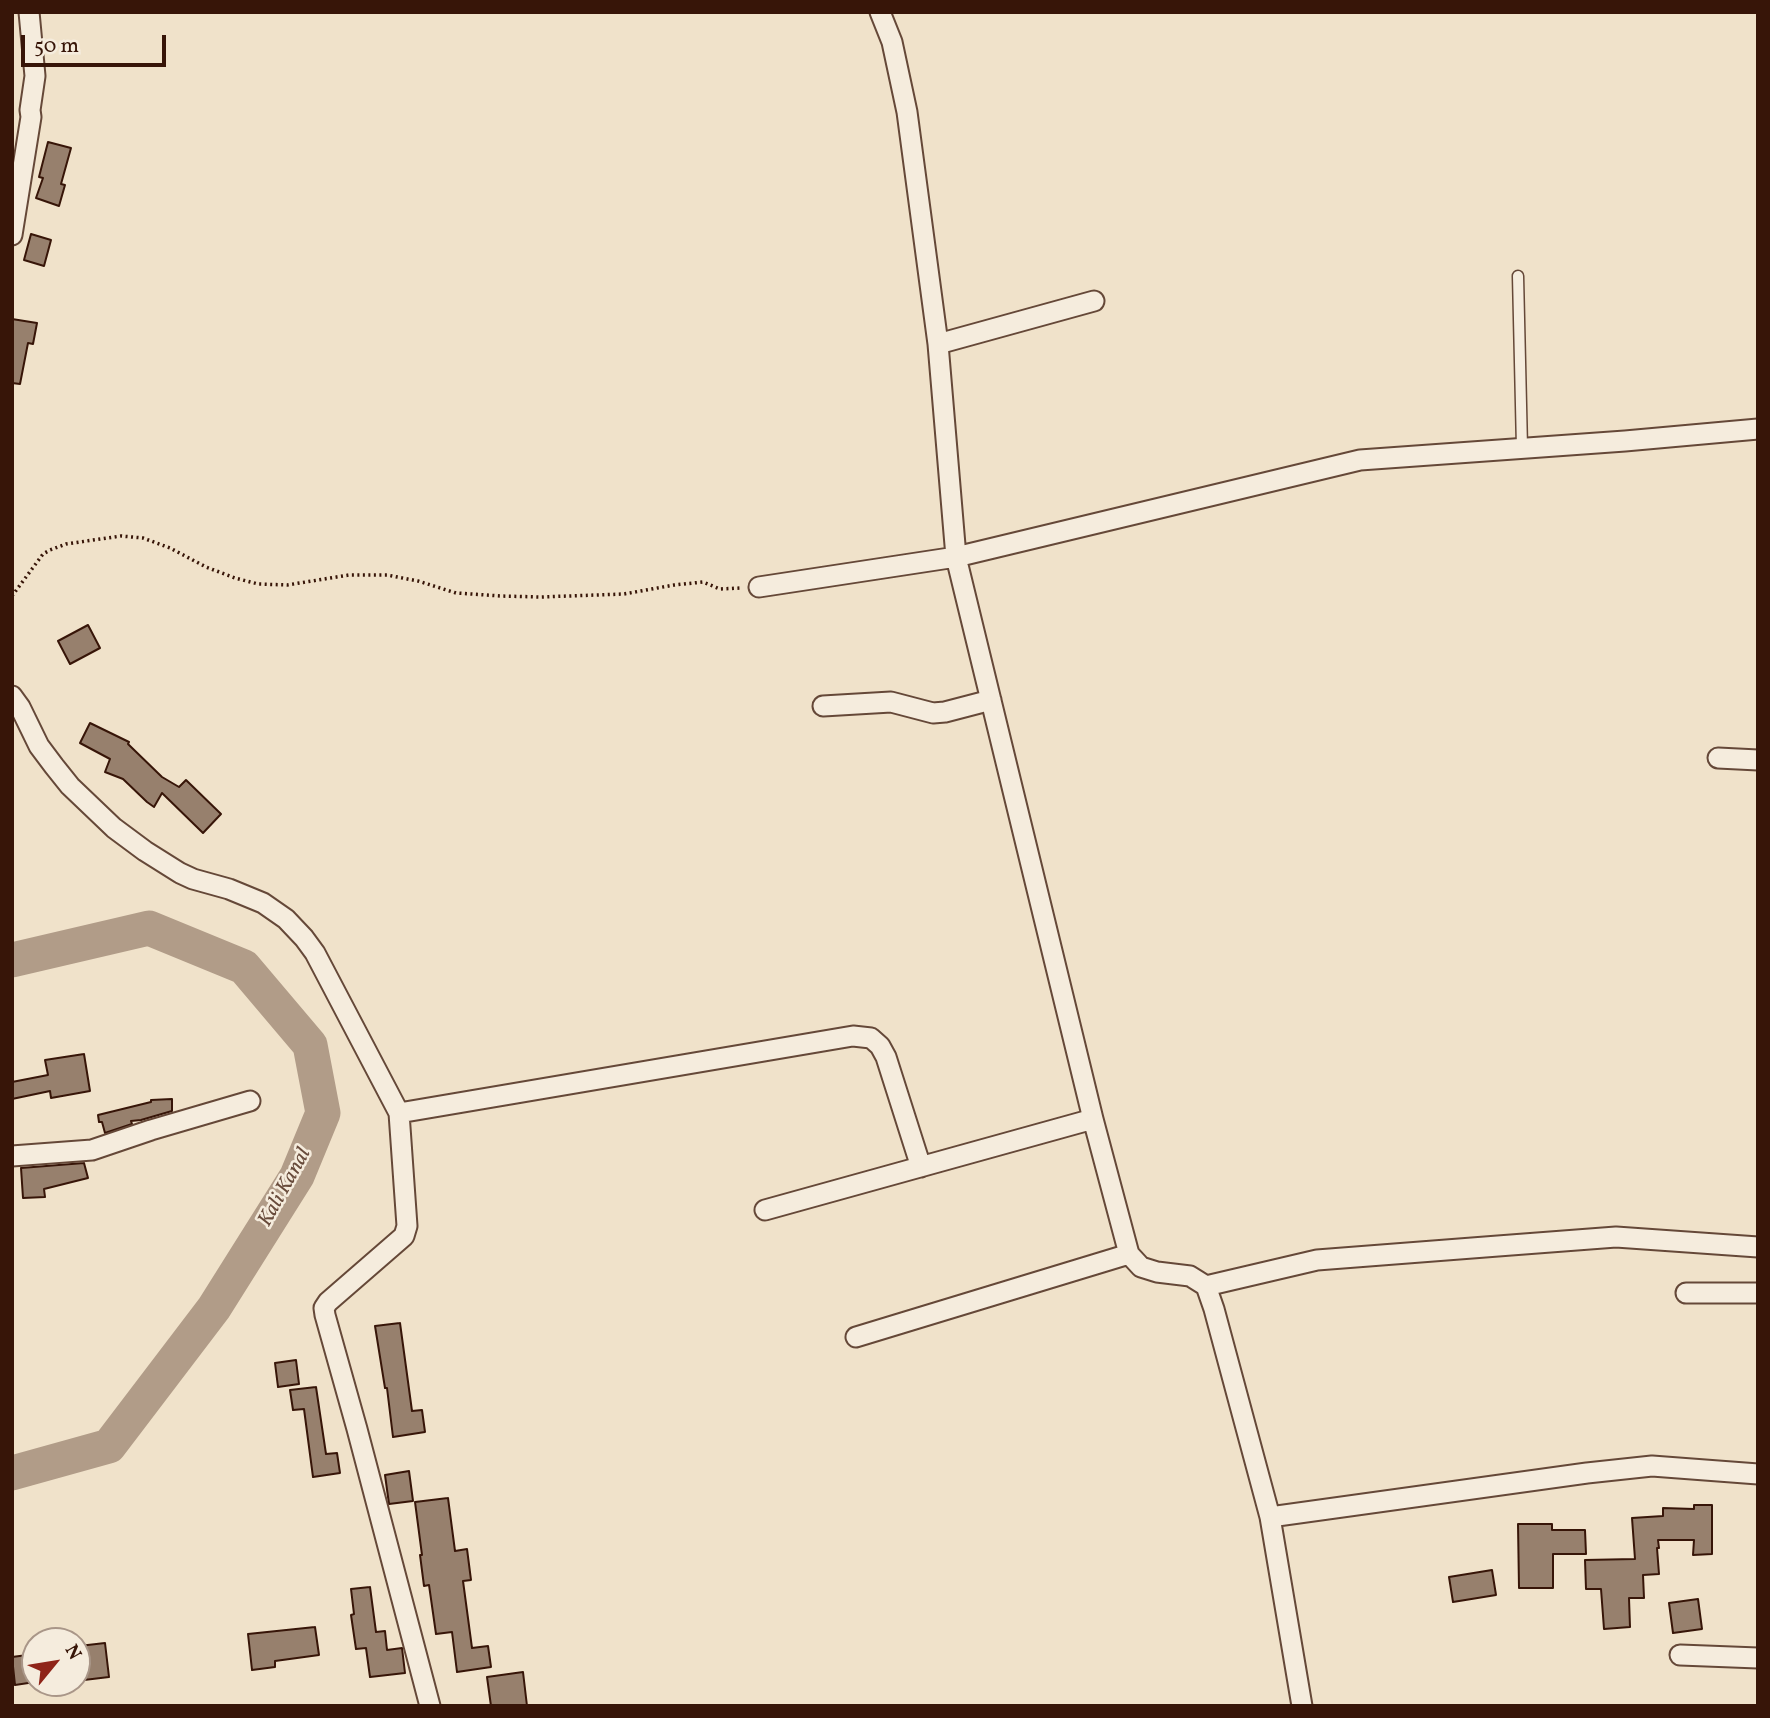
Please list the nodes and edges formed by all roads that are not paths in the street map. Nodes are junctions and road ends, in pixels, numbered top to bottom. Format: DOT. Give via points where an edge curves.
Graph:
graph roads {
  1 [pos="29,12"];
  2 [pos="880,12"];
  3 [pos="12,235"];
  4 [pos="1518,276"];
  5 [pos="1094,301"];
  6 [pos="938,344"];
  7 [pos="1758,429"];
  8 [pos="1522,448"];
  9 [pos="956,557"];
  10 [pos="759,587"];
  11 [pos="12,696"];
  12 [pos="991,700"];
  13 [pos="823,706"];
  14 [pos="1718,758"];
  15 [pos="1758,760"];
  16 [pos="250,1101"];
  17 [pos="400,1113"];
  18 [pos="1093,1119"];
  19 [pos="12,1156"];
  20 [pos="922,1167"];
  21 [pos="765,1210"];
  22 [pos="1758,1247"];
  23 [pos="1129,1254"];
  24 [pos="1206,1286"];
  25 [pos="1686,1293"];
  26 [pos="1758,1293"];
  27 [pos="856,1337"];
  28 [pos="1758,1474"];
  29 [pos="1270,1517"];
  30 [pos="1680,1656"];
  31 [pos="1758,1658"];
  32 [pos="430,1706"];
  33 [pos="1302,1706"];
  1 -- 3 [label="street" via="35,76"];
  2 -- 6 [label="street" via="892,42 907,112"];
  4 -- 8 [label="lane"];
  5 -- 6 [label="street"];
  6 -- 9 [label="street"];
  7 -- 8 [label="street"];
  8 -- 9 [label="street" via="1360,460"];
  9 -- 10 [label="street"];
  9 -- 12 [label="street"];
  11 -- 17 [label="street" via="54,766 114,828 180,873 263,903 304,938"];
  12 -- 13 [label="street" via="933,713 891,702"];
  12 -- 18 [label="street"];
  14 -- 15 [label="street"];
  16 -- 19 [label="street" via="92,1150"];
  17 -- 20 [label="street" via="853,1036 871,1038 886,1057"];
  17 -- 32 [label="street" via="404,1236 328,1303 324,1315"];
  18 -- 20 [label="street"];
  18 -- 23 [label="street"];
  20 -- 21 [label="street"];
  22 -- 24 [label="street" via="1616,1237 1317,1261"];
  23 -- 24 [label="street" via="1142,1267 1190,1276"];
  23 -- 27 [label="street"];
  24 -- 29 [label="street"];
  25 -- 26 [label="street"];
  28 -- 29 [label="street" via="1652,1466"];
  29 -- 33 [label="street"];
  30 -- 31 [label="street"];
}
